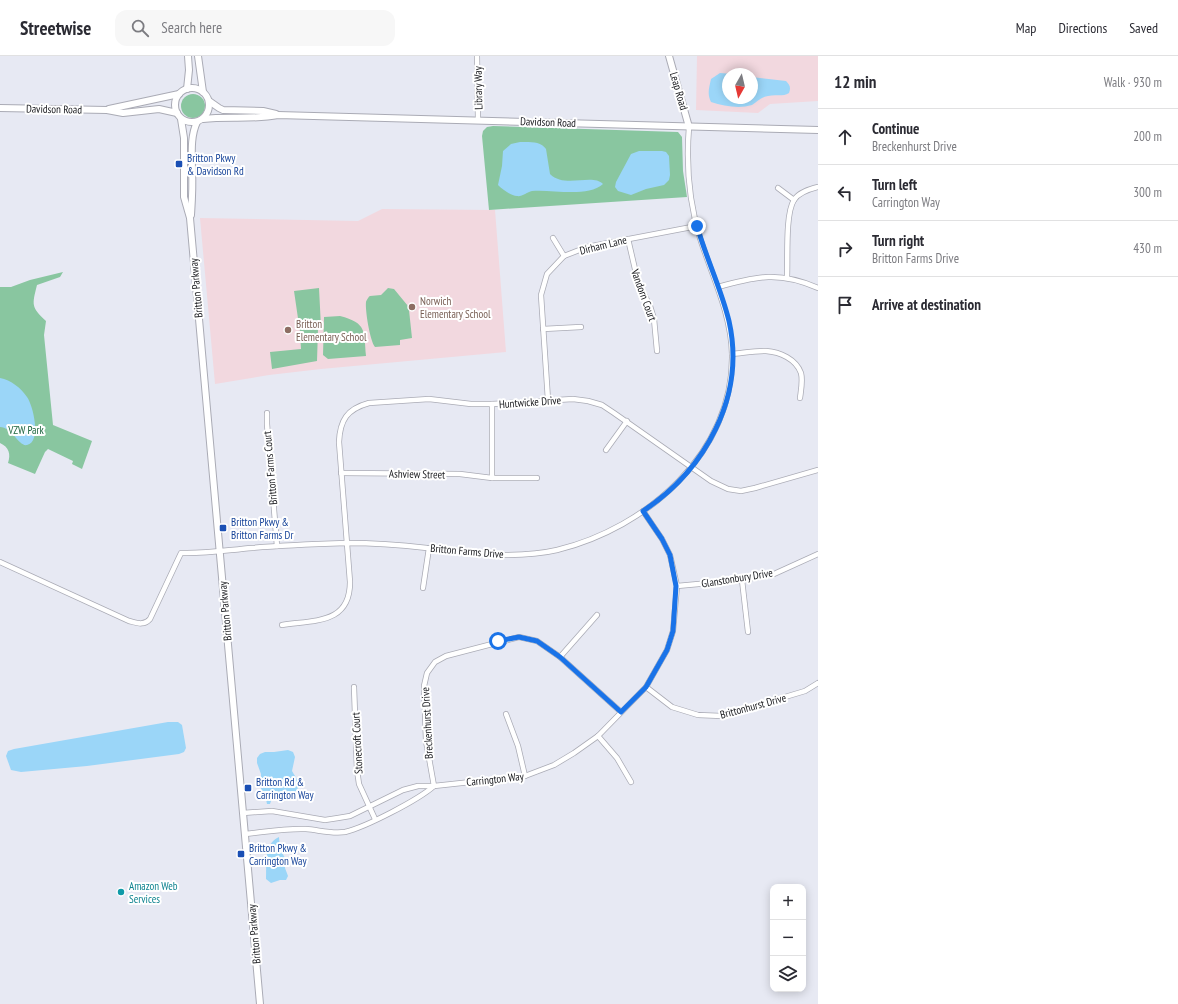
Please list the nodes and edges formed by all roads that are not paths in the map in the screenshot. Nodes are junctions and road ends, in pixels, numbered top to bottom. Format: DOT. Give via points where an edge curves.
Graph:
graph roads {
  1 [pos="188,56"];
  2 [pos="198,56"];
  3 [pos="477,56"];
  4 [pos="669,56"];
  5 [pos="186,89"];
  6 [pos="203,92"];
  7 [pos="179,94"];
  8 [pos="209,101"];
  9 [pos="0,108"];
  10 [pos="107,110"];
  11 [pos="278,115"];
  12 [pos="179,116"];
  13 [pos="203,119"];
  14 [pos="478,120"];
  15 [pos="197,122"];
  16 [pos="689,127"];
  17 [pos="818,130"];
  18 [pos="818,187"];
  19 [pos="778,188"];
  20 [pos="794,200"];
  21 [pos="190,218"];
  22 [pos="697,226"];
  23 [pos="553,238"];
  24 [pos="628,239"];
  25 [pos="564,256"];
  26 [pos="787,277"];
  27 [pos="718,287"];
  28 [pos="818,288"];
  29 [pos="581,327"];
  30 [pos="543,330"];
  31 [pos="657,351"];
  32 [pos="732,354"];
  33 [pos="800,398"];
  34 [pos="548,400"];
  35 [pos="492,404"];
  36 [pos="267,414"];
  37 [pos="627,422"];
  38 [pos="606,450"];
  39 [pos="692,468"];
  40 [pos="818,470"];
  41 [pos="341,473"];
  42 [pos="492,478"];
  43 [pos="537,478"];
  44 [pos="643,511"];
  45 [pos="347,543"];
  46 [pos="277,546"];
  47 [pos="429,548"];
  48 [pos="220,551"];
  49 [pos="818,554"];
  50 [pos="0,562"];
  51 [pos="742,580"];
  52 [pos="676,586"];
  53 [pos="423,588"];
  54 [pos="597,616"];
  55 [pos="282,624"];
  56 [pos="748,632"];
  57 [pos="560,657"];
  58 [pos="818,683"];
  59 [pos="354,687"];
  60 [pos="646,687"];
  61 [pos="621,712"];
  62 [pos="506,714"];
  63 [pos="598,736"];
  64 [pos="525,776"];
  65 [pos="631,782"];
  66 [pos="434,786"];
  67 [pos="369,807"];
  68 [pos="243,813"];
  69 [pos="375,819"];
  70 [pos="245,834"];
  71 [pos="260,1004"];
  1 -- 5 [label="main road"];
  2 -- 6 [label="main road"];
  3 -- 14 [label="street, Library Way"];
  4 -- 16 [label="main road, Leap Road"];
  5 -- 6 [label="main road" via="192,88"];
  5 -- 7 [label="main road"];
  6 -- 8 [label="main road"];
  7 -- 10 [label="main road, Davidson Road"];
  7 -- 12 [label="main road" via="175,106"];
  8 -- 11 [label="main road, Davidson Road" via="224,110 263,111"];
  8 -- 13 [label="main road" via="209,110"];
  9 -- 10 [label="main road, Davidson Road"];
  10 -- 12 [label="main road, Davidson Road" via="123,113 159,109"];
  11 -- 13 [label="main road, Davidson Road"];
  11 -- 14 [label="main road, Davidson Road"];
  12 -- 15 [label="main road" via="186,122"];
  12 -- 21 [label="main road, Britton Parkway" via="184,138 184,197"];
  13 -- 15 [label="main road"];
  14 -- 16 [label="main road, Davidson Road"];
  15 -- 21 [label="main road, Britton Parkway" via="192,144 193,198"];
  16 -- 17 [label="main road, Davidson Road"];
  16 -- 22 [label="street, Britton Farms Drive" via="688,170"];
  18 -- 20 [label="street" via="807,189"];
  19 -- 20 [label="street"];
  20 -- 26 [label="street" via="788,218"];
  21 -- 48 [label="main road, Britton Parkway"];
  22 -- 24 [label="street, Dirham Lane"];
  22 -- 27 [label="street, Britton Farms Drive"];
  23 -- 25 [label="street"];
  24 -- 25 [label="street, Dirham Lane" via="587,247"];
  24 -- 31 [label="street, Vandorn Court" via="638,282 654,319"];
  25 -- 30 [label="street, Dirham Lane" via="548,274 541,295"];
  26 -- 27 [label="street" via="763,276"];
  26 -- 28 [label="street"];
  27 -- 32 [label="street, Britton Farms Drive" via="729,322"];
  29 -- 30 [label="street"];
  30 -- 34 [label="street, Dirham Lane"];
  32 -- 33 [label="street" via="780,353 793,361 801,373"];
  32 -- 39 [label="street, Britton Farms Drive" via="731,377 720,421 708,446"];
  34 -- 35 [label="street, Huntwicke Drive"];
  34 -- 37 [label="street, Huntwicke Drive" via="588,401 602,405"];
  35 -- 41 [label="street, Huntwicke Drive" via="429,399 369,403 360,406 352,410 341,424 338,442"];
  35 -- 42 [label="street"];
  36 -- 46 [label="street, Britton Farms Court"];
  37 -- 38 [label="street"];
  37 -- 39 [label="street, Huntwicke Drive"];
  39 -- 40 [label="street, Huntwicke Drive" via="715,483 741,491"];
  39 -- 44 [label="street, Britton Farms Drive" via="666,494"];
  41 -- 42 [label="street, Ashview Street" via="460,474"];
  41 -- 45 [label="street, Huntwicke Drive"];
  42 -- 43 [label="street, Ashview Street"];
  44 -- 47 [label="street, Britton Farms Drive" via="591,539 557,550 500,555"];
  44 -- 52 [label="street, Carrington Way" via="670,555"];
  45 -- 46 [label="street, Britton Farms Drive"];
  45 -- 47 [label="street, Britton Farms Drive"];
  45 -- 55 [label="street, Huntwicke Drive" via="350,591 344,606 331,616"];
  46 -- 48 [label="street, Britton Farms Drive"];
  47 -- 53 [label="street"];
  48 -- 50 [label="street, Britton Farms Drive" via="201,554 181,553 150,618 147,622 139,624"];
  48 -- 68 [label="main road, Britton Parkway"];
  49 -- 51 [label="street, Glanstonbury Drive" via="774,574"];
  51 -- 52 [label="street, Glanstonbury Drive"];
  51 -- 56 [label="street"];
  52 -- 60 [label="street, Carrington Way" via="673,631 667,650"];
  54 -- 57 [label="street"];
  57 -- 61 [label="street, Breckenhurst Drive"];
  57 -- 66 [label="street, Breckenhurst Drive" via="537,641 519,637 446,656 435,662 427,673 424,686 426,741"];
  58 -- 60 [label="street, Brittonhurst Drive" via="805,692 722,716 698,715 672,707"];
  59 -- 67 [label="street, Stonecroft Court" via="357,770 359,784"];
  60 -- 61 [label="street, Carrington Way"];
  61 -- 63 [label="street, Carrington Way"];
  62 -- 64 [label="street" via="518,746"];
  63 -- 64 [label="street, Carrington Way" via="554,765"];
  63 -- 65 [label="street" via="617,758"];
  64 -- 66 [label="street, Carrington Way"];
  66 -- 67 [label="street, Carrington Way" via="418,786 403,790"];
  66 -- 69 [label="street, Carrington Way"];
  67 -- 68 [label="street, Carrington Way" via="350,816 326,820 272,810"];
  67 -- 69 [label="street, Stonecroft Court"];
  68 -- 70 [label="main road, Britton Parkway"];
  69 -- 70 [label="street, Carrington Way" via="345,832 297,829"];
  70 -- 71 [label="main road, Britton Parkway"];
}
